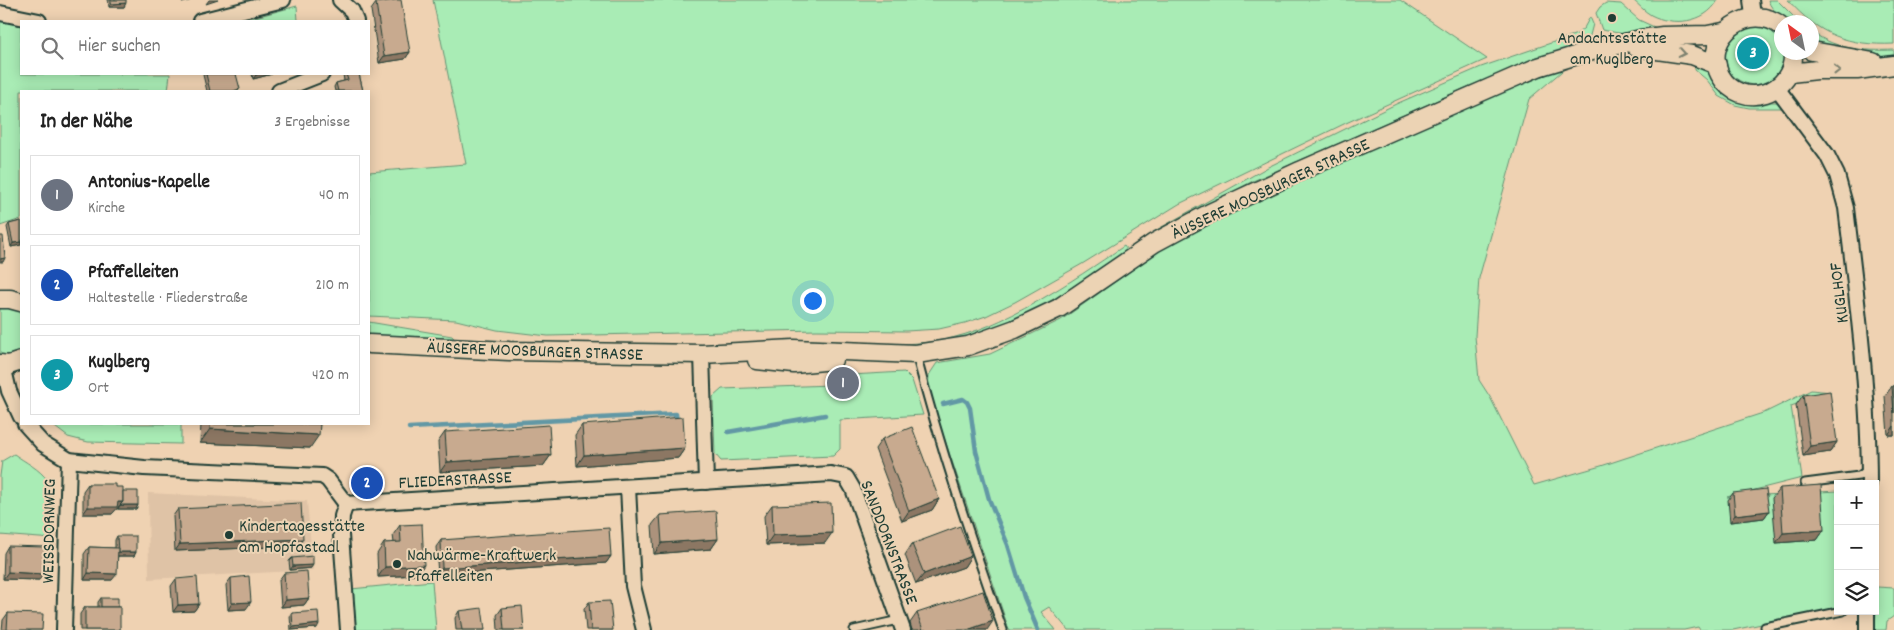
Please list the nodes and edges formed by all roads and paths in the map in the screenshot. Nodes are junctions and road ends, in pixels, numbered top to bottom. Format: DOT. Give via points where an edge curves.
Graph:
graph roads {
  1 [pos="283,0"];
  2 [pos="340,0"];
  3 [pos="1752,8"];
  4 [pos="0,13"];
  5 [pos="34,20"];
  6 [pos="204,20"];
  7 [pos="356,20"];
  8 [pos="1774,22"];
  9 [pos="1724,32"];
  10 [pos="1616,45"];
  11 [pos="1819,52"];
  12 [pos="1794,60"];
  13 [pos="1716,65"];
  14 [pos="1889,65"];
  15 [pos="1790,73"];
  16 [pos="319,75"];
  17 [pos="1778,88"];
  18 [pos="282,90"];
  19 [pos="370,344"];
  20 [pos="702,354"];
  21 [pos="911,355"];
  22 [pos="20,361"];
  23 [pos="2,365"];
  24 [pos="20,415"];
  25 [pos="26,425"];
  26 [pos="69,460"];
  27 [pos="1869,469"];
  28 [pos="846,478"];
  29 [pos="1869,480"];
  30 [pos="706,482"];
  31 [pos="1805,483"];
  32 [pos="628,487"];
  33 [pos="346,504"];
  34 [pos="1834,613"];
  35 [pos="1867,615"];
  36 [pos="901,625"];
  37 [pos="1765,627"];
  38 [pos="64,630"];
  39 [pos="348,630"];
  40 [pos="644,630"];
  41 [pos="854,630"];
  42 [pos="1003,630"];
  43 [pos="1867,630"];
  1 -- 6 [label="street"];
  2 -- 7 [label="street" via="352,11"];
  3 -- 8 [label="street, ÄUSSERE MOOSBURGER STRASSE"];
  3 -- 9 [label="street, ÄUSSERE MOOSBURGER STRASSE"];
  4 -- 5 [label="street"];
  9 -- 10 [label="street, ÄUSSERE MOOSBURGER STRASSE" via="1641,39"];
  9 -- 13 [label="street" via="1717,48"];
  10 -- 13 [label="street, ÄUSSERE MOOSBURGER STRASSE, one-way" via="1692,54"];
  10 -- 21 [label="street, ÄUSSERE MOOSBURGER STRASSE" via="1538,68 1210,213 1154,243 1058,308 1015,329 968,346"];
  11 -- 14 [label="street"];
  12 -- 15 [label="street"];
  13 -- 17 [label="street" via="1727,84 1741,92 1757,95"];
  15 -- 14 [label="street, one-way"];
  15 -- 17 [label="street"];
  16 -- 18 [label="street"];
  17 -- 27 [label="street, KUGLHOF" via="1827,155 1842,189 1863,347"];
  19 -- 20 [label="street, ÄUSSERE MOOSBURGER STRASSE" via="509,351"];
  20 -- 21 [label="street, ÄUSSERE MOOSBURGER STRASSE" via="794,349"];
  20 -- 30 [label="street"];
  21 -- 42 [label="lane"];
  22 -- 23 [label="street"];
  23 -- 24 [label="street"];
  25 -- 26 [label="street, WEISSDORNWEG" via="43,444"];
  26 -- 33 [label="street" via="144,468 322,476"];
  26 -- 38 [label="street, WEISSDORNWEG"];
  27 -- 29 [label="street, KUGLHOF"];
  27 -- 31 [label="lane" via="1859,476"];
  28 -- 30 [label="street, FLIEDERSTRASSE" via="831,474"];
  28 -- 36 [label="street, SANDDORNSTRASSE" via="854,489"];
  30 -- 32 [label="street, FLIEDERSTRASSE"];
  32 -- 33 [label="street, FLIEDERSTRASSE"];
  32 -- 40 [label="street" via="633,586"];
  33 -- 39 [label="street" via="341,535"];
  34 -- 37 [label="lane"];
  35 -- 43 [label="street"];
  36 -- 41 [label="lane, SANDDORNSTRASSE"];
}
